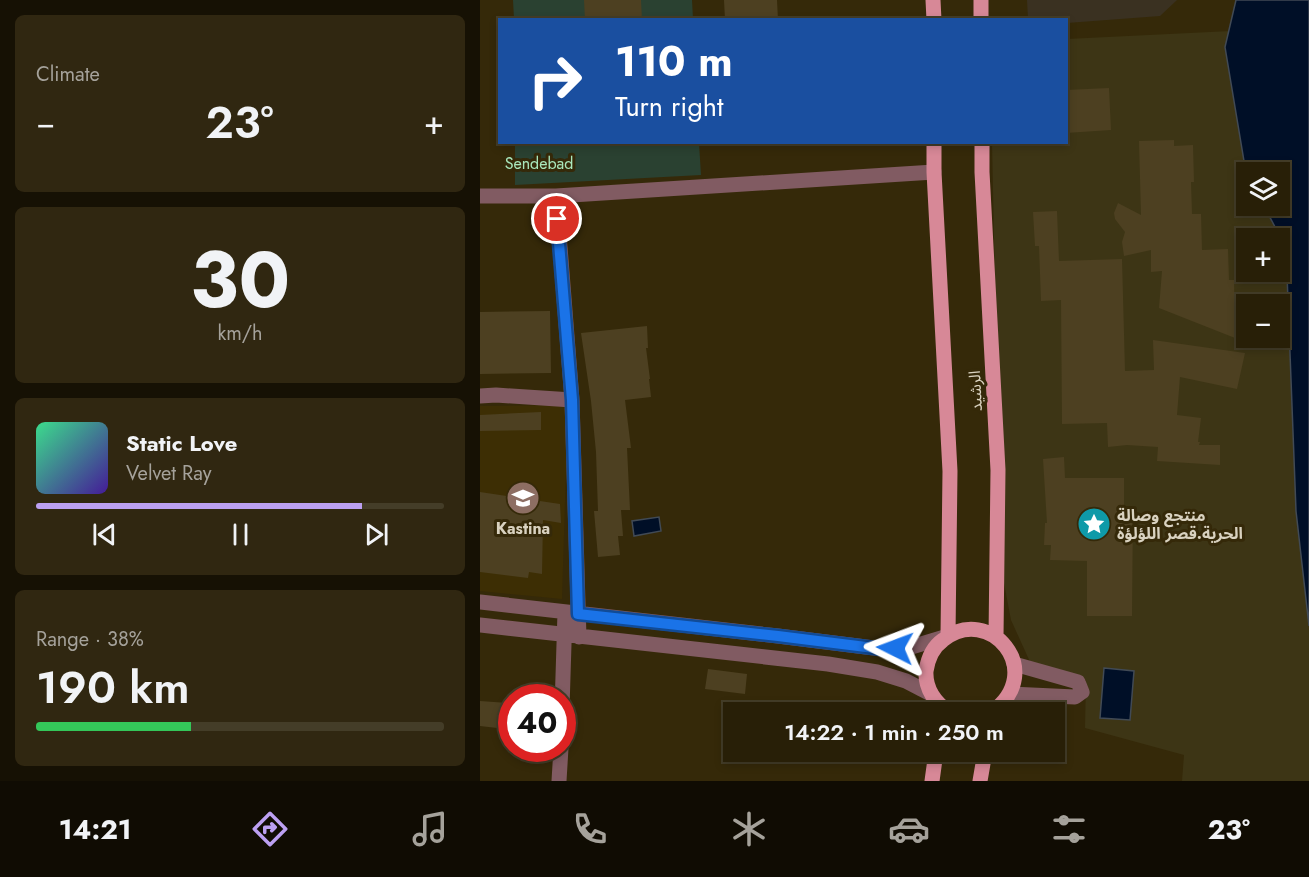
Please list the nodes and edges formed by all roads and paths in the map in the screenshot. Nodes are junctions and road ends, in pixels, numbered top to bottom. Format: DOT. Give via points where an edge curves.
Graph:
graph roads {
  1 [pos="933,0"];
  2 [pos="981,0"];
  3 [pos="934,18"];
  4 [pos="981,18"];
  5 [pos="934,144"];
  6 [pos="981,144"];
  7 [pos="934,172"];
  8 [pos="480,196"];
  9 [pos="556,196"];
  10 [pos="480,396"];
  11 [pos="572,400"];
  12 [pos="480,602"];
  13 [pos="572,613"];
  14 [pos="480,625"];
  15 [pos="572,636"];
  16 [pos="948,636"];
  17 [pos="996,637"];
  18 [pos="1014,664"];
  19 [pos="565,684"];
  20 [pos="931,694"];
  21 [pos="1010,694"];
  22 [pos="936,702"];
  23 [pos="1004,702"];
  24 [pos="560,762"];
  25 [pos="935,762"];
  26 [pos="983,762"];
  27 [pos="559,781"];
  28 [pos="932,781"];
  29 [pos="980,781"];
  1 -- 3 [label="main road"];
  2 -- 4 [label="main road"];
  5 -- 7 [label="main road, الرشيد"];
  6 -- 17 [label="main road, الرشيد" via="998,470"];
  7 -- 9 [label="street"];
  7 -- 16 [label="main road, الرشيد" via="950,471"];
  8 -- 9 [label="street"];
  9 -- 11 [label="street"];
  10 -- 11 [label="street"];
  11 -- 13 [label="street"];
  12 -- 13 [label="street"];
  13 -- 15 [label="street"];
  13 -- 16 [label="street" via="882,649 908,648"];
  14 -- 15 [label="street"];
  15 -- 19 [label="street"];
  15 -- 20 [label="street" via="876,672"];
  16 -- 17 [label="main road" via="972,629"];
  16 -- 20 [label="main road" via="932,652 928,663 926,674"];
  17 -- 18 [label="main road"];
  18 -- 21 [label="main road"];
  18 -- 21 [label="street" via="1078,682 1082,692 1075,697"];
  20 -- 22 [label="main road"];
  21 -- 23 [label="main road"];
  24 -- 27 [label="street"];
  25 -- 28 [label="main road"];
  26 -- 29 [label="main road"];
}
